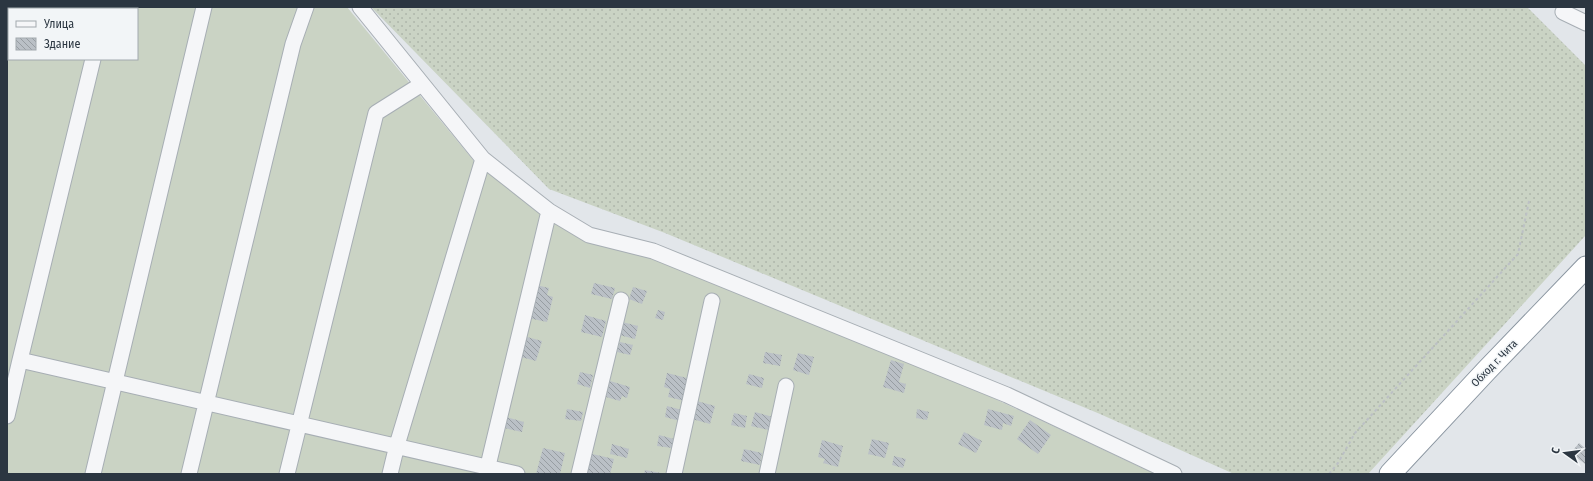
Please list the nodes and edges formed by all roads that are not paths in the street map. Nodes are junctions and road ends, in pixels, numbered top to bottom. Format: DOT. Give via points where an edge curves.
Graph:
graph roads {
  1 [pos="204,7"];
  2 [pos="306,7"];
  3 [pos="360,7"];
  4 [pos="1562,9"];
  5 [pos="1586,23"];
  6 [pos="93,60"];
  7 [pos="422,84"];
  8 [pos="483,159"];
  9 [pos="549,211"];
  10 [pos="1586,267"];
  11 [pos="621,300"];
  12 [pos="712,301"];
  13 [pos="20,360"];
  14 [pos="115,383"];
  15 [pos="786,386"];
  16 [pos="206,404"];
  17 [pos="7,416"];
  18 [pos="299,424"];
  19 [pos="397,445"];
  20 [pos="1397,467"];
  21 [pos="487,470"];
  22 [pos="93,474"];
  23 [pos="189,474"];
  24 [pos="287,474"];
  25 [pos="390,474"];
  26 [pos="517,474"];
  27 [pos="579,474"];
  28 [pos="674,474"];
  29 [pos="768,474"];
  30 [pos="1174,474"];
  1 -- 14 [label="street"];
  2 -- 16 [label="street" via="293,44"];
  3 -- 7 [label="street"];
  4 -- 5 [label="street"];
  6 -- 13 [label="street"];
  7 -- 8 [label="street"];
  7 -- 18 [label="street" via="376,112"];
  8 -- 9 [label="street"];
  8 -- 19 [label="street"];
  9 -- 21 [label="street"];
  9 -- 30 [label="street" via="590,235 652,252 1007,395"];
  10 -- 20 [label="highway, Обход г. Чита"];
  11 -- 27 [label="street"];
  12 -- 28 [label="street"];
  13 -- 14 [label="street"];
  13 -- 17 [label="street"];
  14 -- 16 [label="street"];
  14 -- 22 [label="street"];
  15 -- 29 [label="street"];
  16 -- 18 [label="street"];
  16 -- 23 [label="street"];
  18 -- 19 [label="street"];
  18 -- 24 [label="street"];
  19 -- 21 [label="street"];
  19 -- 25 [label="street"];
  21 -- 26 [label="street"];
}
